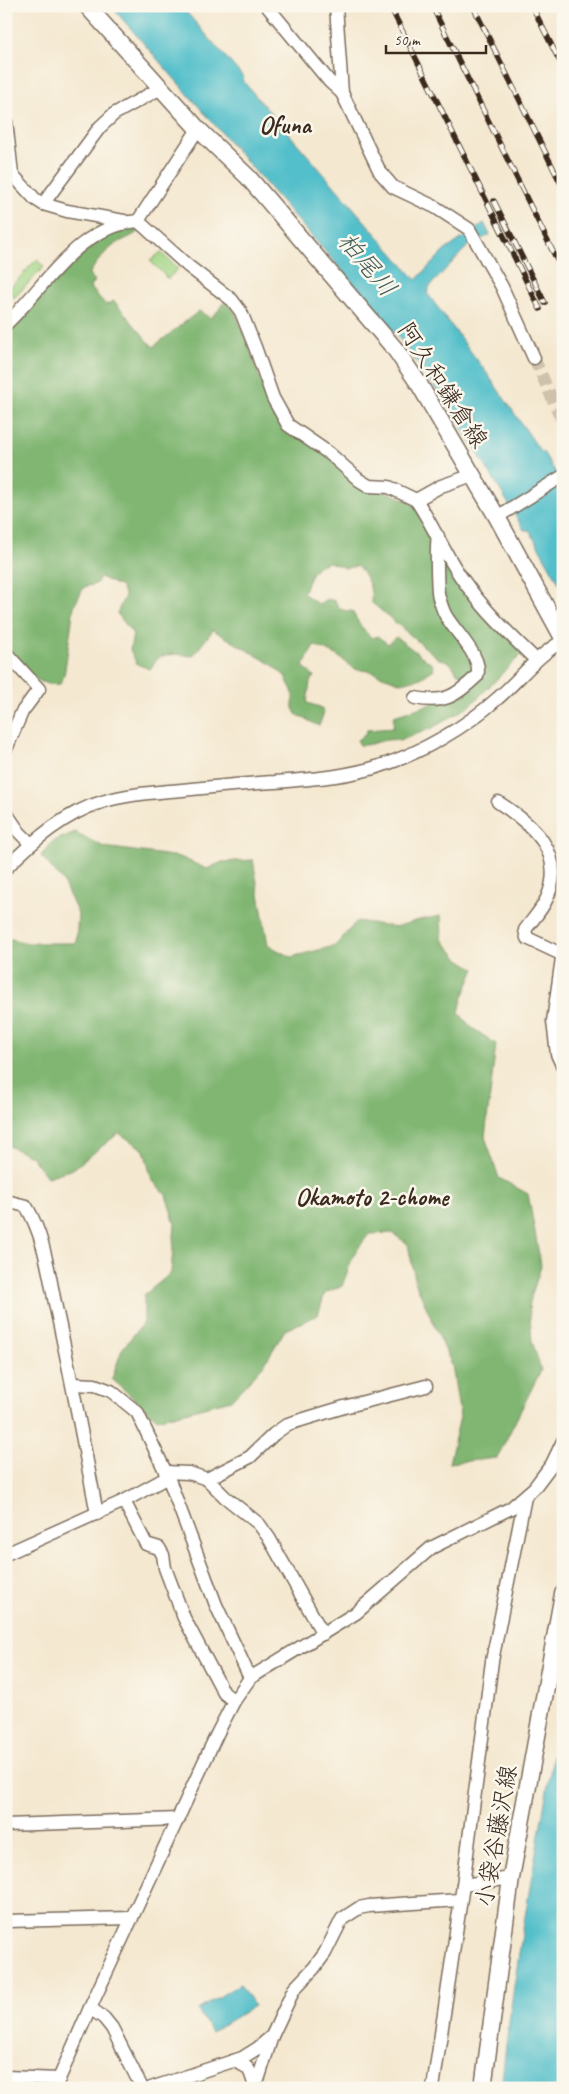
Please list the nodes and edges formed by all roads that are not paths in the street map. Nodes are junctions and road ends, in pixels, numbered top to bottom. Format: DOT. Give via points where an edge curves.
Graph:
graph roads {
  1 [pos="87,6"];
  2 [pos="267,6"];
  3 [pos="336,6"];
  4 [pos="161,88"];
  5 [pos="342,93"];
  6 [pos="6,121"];
  7 [pos="198,129"];
  8 [pos="43,204"];
  9 [pos="132,221"];
  10 [pos="6,324"];
  11 [pos="534,358"];
  12 [pos="473,475"];
  13 [pos="563,476"];
  14 [pos="416,500"];
  15 [pos="502,514"];
  16 [pos="438,536"];
  17 [pos="563,640"];
  18 [pos="6,653"];
  19 [pos="536,660"];
  20 [pos="415,698"];
  21 [pos="6,749"];
  22 [pos="498,802"];
  23 [pos="6,813"];
  24 [pos="30,843"];
  25 [pos="6,868"];
  26 [pos="562,952"];
  27 [pos="563,1067"];
  28 [pos="6,1200"];
  29 [pos="73,1384"];
  30 [pos="426,1386"];
  31 [pos="563,1441"];
  32 [pos="166,1474"];
  33 [pos="207,1479"];
  34 [pos="525,1496"];
  35 [pos="124,1501"];
  36 [pos="97,1514"];
  37 [pos="6,1554"];
  38 [pos="563,1594"];
  39 [pos="323,1634"];
  40 [pos="250,1678"];
  41 [pos="234,1701"];
  42 [pos="178,1819"];
  43 [pos="6,1825"];
  44 [pos="511,1878"];
  45 [pos="463,1885"];
  46 [pos="459,1900"];
  47 [pos="132,1918"];
  48 [pos="6,1921"];
  49 [pos="90,2008"];
  50 [pos="272,2036"];
  51 [pos="233,2061"];
  52 [pos="6,2076"];
  53 [pos="57,2084"];
  54 [pos="142,2088"];
  55 [pos="150,2088"];
  56 [pos="433,2088"];
  57 [pos="483,2088"];
  1 -- 4 [label="main road, 阿久和鎌倉線"];
  2 -- 5 [label="street"];
  3 -- 5 [label="street"];
  4 -- 7 [label="main road, 阿久和鎌倉線"];
  4 -- 8 [label="street" via="114,114 100,127"];
  5 -- 11 [label="street" via="386,180 394,188 435,207 469,229 502,287"];
  6 -- 8 [label="street" via="12,174"];
  7 -- 9 [label="street"];
  7 -- 12 [label="main road, 阿久和鎌倉線" via="248,177 394,349 419,384"];
  8 -- 9 [label="street"];
  9 -- 10 [label="street" via="108,227 91,236 62,262"];
  9 -- 14 [label="street" via="232,300 241,312 273,398 288,425 369,486 389,487"];
  12 -- 14 [label="street" via="441,486"];
  12 -- 15 [label="main road, 阿久和鎌倉線"];
  13 -- 15 [label="street"];
  14 -- 16 [label="street"];
  15 -- 17 [label="main road, 阿久和鎌倉線"];
  16 -- 19 [label="street" via="476,598"];
  16 -- 20 [label="street" via="438,595 446,615 475,657 479,671 452,696 432,701"];
  17 -- 19 [label="street"];
  18 -- 21 [label="street" via="39,689 22,712"];
  19 -- 24 [label="street" via="496,700 462,724 413,753 382,766 354,774 143,794 102,802 75,814"];
  22 -- 26 [label="street" via="518,815 546,844 552,857 553,878 547,899 525,930 527,938"];
  23 -- 24 [label="street"];
  24 -- 25 [label="street"];
  26 -- 27 [label="street" via="553,1021 557,1054"];
  28 -- 29 [label="street" via="26,1206 34,1219"];
  29 -- 32 [label="street" via="95,1385 129,1403 137,1412"];
  29 -- 36 [label="street"];
  30 -- 33 [label="street" via="288,1424 250,1457"];
  31 -- 34 [label="street" via="552,1464"];
  32 -- 33 [label="street" via="189,1474"];
  32 -- 35 [label="street"];
  32 -- 40 [label="street" via="216,1606"];
  33 -- 39 [label="street" via="259,1524"];
  34 -- 39 [label="street" via="511,1508 431,1548 356,1613"];
  34 -- 45 [label="street" via="492,1661"];
  35 -- 36 [label="street"];
  35 -- 41 [label="street" via="146,1544 158,1548 163,1555 184,1618 224,1693"];
  36 -- 37 [label="street"];
  38 -- 44 [label="main road, 小袋谷藤沢線"];
  39 -- 40 [label="street"];
  40 -- 41 [label="street"];
  41 -- 42 [label="street"];
  42 -- 43 [label="street"];
  42 -- 47 [label="street"];
  44 -- 45 [label="street"];
  44 -- 57 [label="main road, 小袋谷藤沢線"];
  45 -- 46 [label="street"];
  46 -- 50 [label="street" via="369,1906 351,1912 342,1919 314,1968 294,1989"];
  46 -- 56 [label="street"];
  47 -- 48 [label="street"];
  47 -- 49 [label="street"];
  49 -- 53 [label="street"];
  49 -- 54 [label="street" via="112,2028"];
  50 -- 51 [label="street" via="258,2048"];
  50 -- 51 [label="street" via="254,2084 246,2065"];
  51 -- 55 [label="street"];
  52 -- 53 [label="street"];
}
